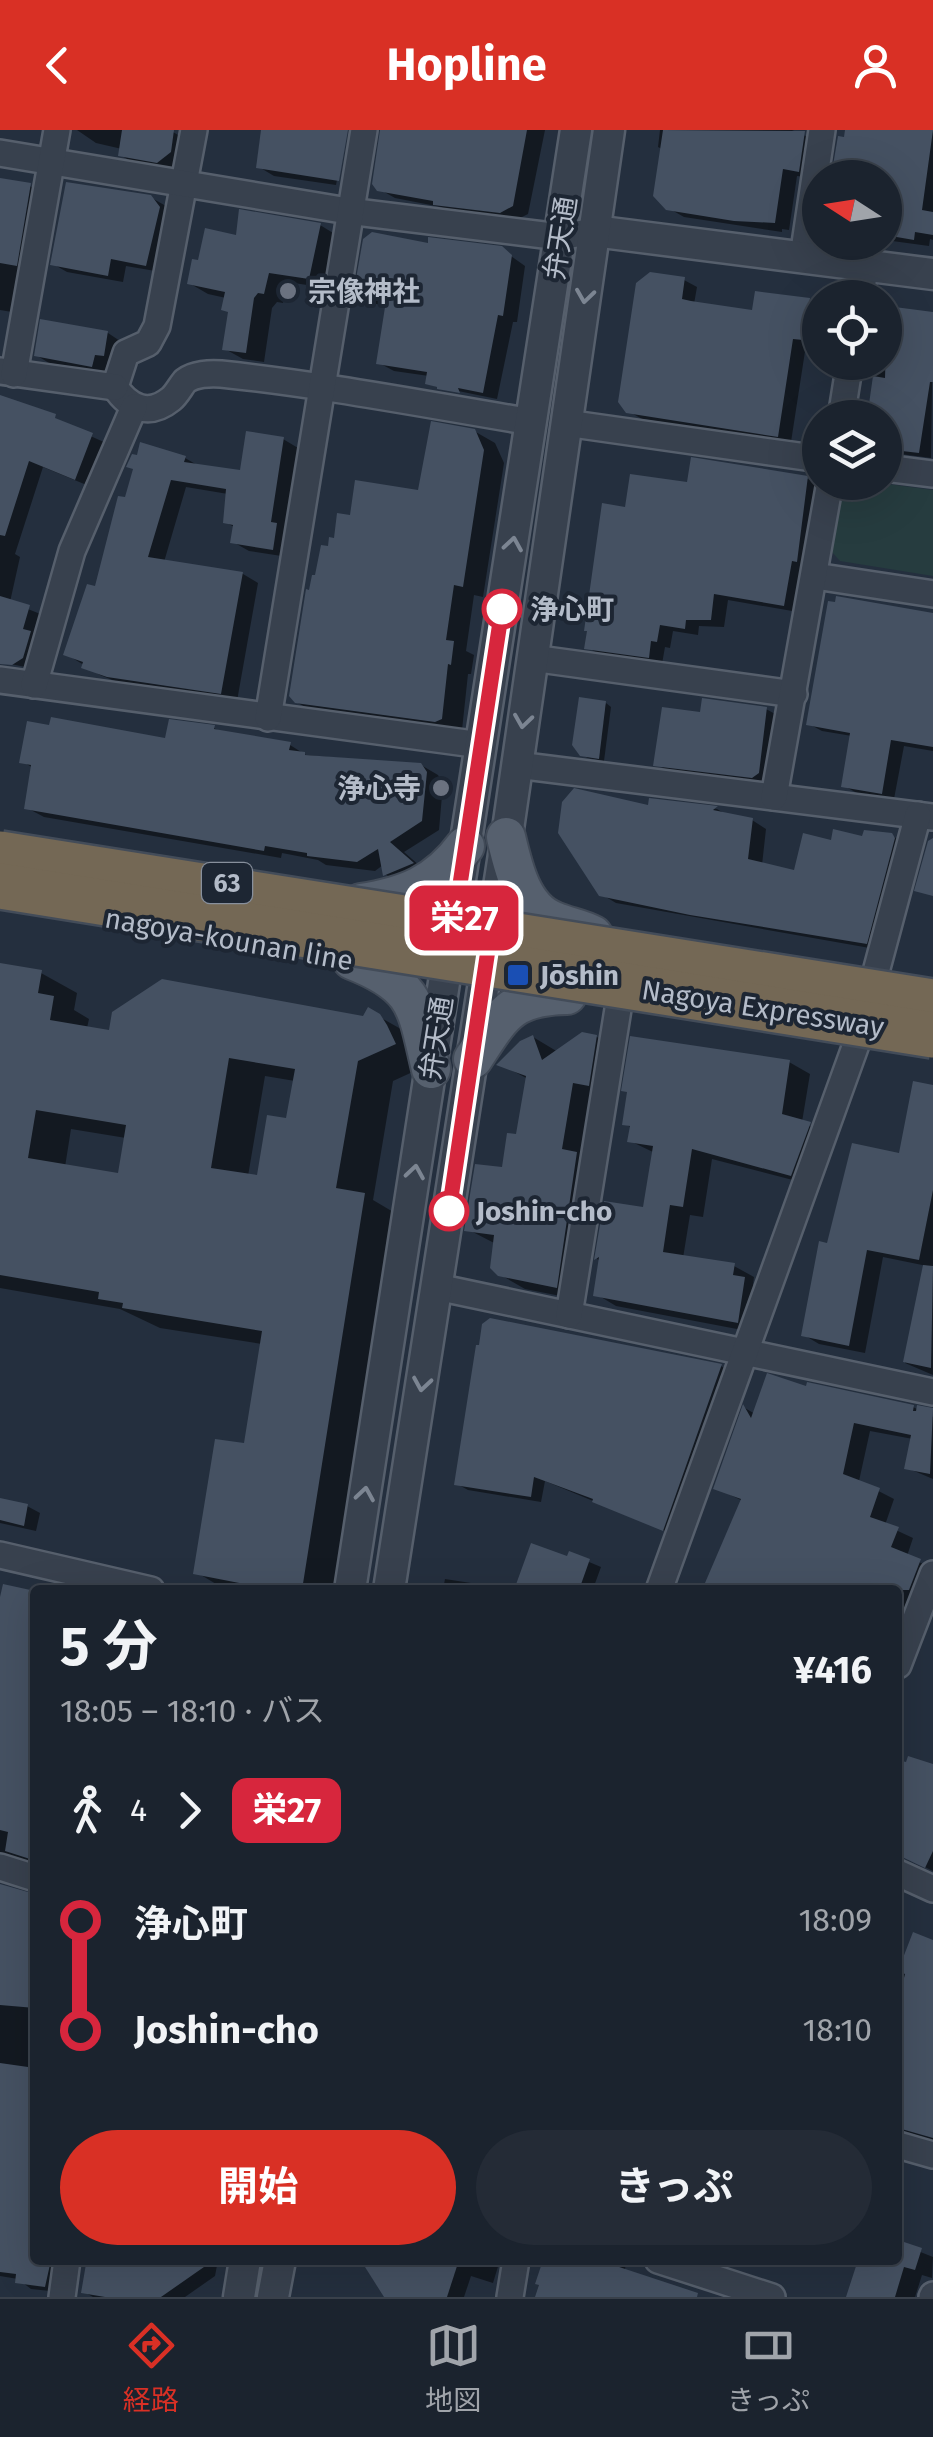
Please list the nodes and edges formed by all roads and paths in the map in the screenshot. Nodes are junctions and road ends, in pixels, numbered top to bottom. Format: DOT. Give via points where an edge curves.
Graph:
graph roads {
  1 [pos="57,130"];
  2 [pos="194,130"];
  3 [pos="364,130"];
  4 [pos="576,130"];
  5 [pos="609,130"];
  6 [pos="822,130"];
  7 [pos="0,153"];
  8 [pos="817,160"];
  9 [pos="51,162"];
  10 [pos="184,184"];
  11 [pos="348,211"];
  12 [pos="594,231"];
  13 [pos="560,238"];
  14 [pos="802,258"];
  15 [pos="818,260"];
  16 [pos="866,266"];
  17 [pos="933,274"];
  18 [pos="863,280"];
  19 [pos="7,372"];
  20 [pos="321,386"];
  21 [pos="114,387"];
  22 [pos="134,408"];
  23 [pos="532,422"];
  24 [pos="566,423"];
  25 [pos="802,456"];
  26 [pos="902,470"];
  27 [pos="933,474"];
  28 [pos="827,500"];
  29 [pos="815,576"];
  30 [pos="933,594"];
  31 [pos="532,658"];
  32 [pos="0,680"];
  33 [pos="34,685"];
  34 [pos="794,694"];
  35 [pos="268,718"];
  36 [pos="481,745"];
  37 [pos="517,765"];
  38 [pos="774,797"];
  39 [pos="926,816"];
  40 [pos="506,838"];
  41 [pos="465,846"];
  42 [pos="0,850"];
  43 [pos="0,886"];
  44 [pos="0,900"];
  45 [pos="360,903"];
  46 [pos="474,920"];
  47 [pos="598,938"];
  48 [pos="352,960"];
  49 [pos="464,979"];
  50 [pos="873,982"];
  51 [pos="933,991"];
  52 [pos="566,995"];
  53 [pos="933,1002"];
  54 [pos="619,1003"];
  55 [pos="933,1035"];
  56 [pos="858,1039"];
  57 [pos="933,1051"];
  58 [pos="473,1060"];
  59 [pos="431,1069"];
  60 [pos="437,1288"];
  61 [pos="569,1315"];
  62 [pos="745,1352"];
  63 [pos="933,1392"];
  64 [pos="0,1556"];
  65 [pos="933,1574"];
  66 [pos="129,1585"];
  67 [pos="351,1585"];
  68 [pos="390,1585"];
  69 [pos="661,1585"];
  70 [pos="902,1654"];
  71 [pos="0,1867"];
  72 [pos="902,1875"];
  73 [pos="30,1876"];
  74 [pos="933,1889"];
  75 [pos="902,2145"];
  76 [pos="933,2155"];
  77 [pos="66,2265"];
  78 [pos="244,2265"];
  79 [pos="279,2265"];
  80 [pos="515,2265"];
  81 [pos="673,2265"];
  82 [pos="62,2297"];
  83 [pos="239,2297"];
  84 [pos="273,2297"];
  85 [pos="510,2297"];
  86 [pos="772,2297"];
  1 -- 9 [label="street"];
  2 -- 10 [label="street"];
  3 -- 11 [label="street"];
  4 -- 13 [label="street, 弁天通"];
  5 -- 12 [label="street, 弁天通"];
  6 -- 8 [label="street"];
  7 -- 9 [label="street"];
  9 -- 10 [label="street"];
  9 -- 19 [label="street"];
  10 -- 11 [label="street"];
  10 -- 21 [label="street" via="158,326 148,343 126,353"];
  11 -- 13 [label="street"];
  11 -- 20 [label="street"];
  12 -- 13 [label="street"];
  12 -- 14 [label="street"];
  12 -- 24 [label="street, 弁天通, one-way"];
  13 -- 23 [label="street, 弁天通"];
  15 -- 16 [label="street"];
  16 -- 17 [label="street"];
  16 -- 18 [label="street"];
  19 -- 21 [label="street"];
  20 -- 22 [label="street" via="210,372 187,379 155,410"];
  20 -- 23 [label="street"];
  20 -- 35 [label="street"];
  21 -- 22 [label="street"];
  22 -- 33 [label="street" via="72,552"];
  36 -- 23 [label="street, 弁天通, one-way"];
  24 -- 25 [label="street"];
  24 -- 31 [label="street, 弁天通"];
  26 -- 27 [label="street"];
  28 -- 29 [label="street"];
  29 -- 30 [label="street"];
  29 -- 34 [label="street"];
  31 -- 34 [label="street"];
  31 -- 37 [label="street, 弁天通, one-way"];
  32 -- 33 [label="street"];
  33 -- 35 [label="street"];
  34 -- 38 [label="street"];
  35 -- 36 [label="street"];
  36 -- 41 [label="street, 弁天通"];
  37 -- 38 [label="street"];
  37 -- 40 [label="street, 弁天通"];
  38 -- 39 [label="street"];
  39 -- 50 [label="street"];
  40 -- 46 [label="street, 弁天通"];
  40 -- 47 [label="main road" via="517,882 536,906 551,921"];
  41 -- 45 [label="main road" via="429,883"];
  41 -- 46 [label="street, 弁天通"];
  42 -- 45 [label="main road, nagoya-kounan line / 63"];
  42 -- 53 [label="highway, Nagoya Expressway, bridge"];
  43 -- 55 [label="highway, Nagoya Expressway, bridge"];
  44 -- 48 [label="main road, nagoya-kounan line / 63"];
  45 -- 46 [label="main road, nagoya-kounan line / 63"];
  46 -- 47 [label="main road, nagoya-kounan line / 63"];
  46 -- 49 [label="street"];
  47 -- 50 [label="main road, nagoya-kounan line / 63"];
  48 -- 49 [label="main road, nagoya-kounan line / 63"];
  48 -- 59 [label="main road" via="380,971 408,994"];
  49 -- 52 [label="main road, nagoya-kounan line / 63"];
  49 -- 58 [label="street"];
  49 -- 59 [label="street, 弁天通"];
  50 -- 51 [label="main road, nagoya-kounan line / 63"];
  50 -- 56 [label="street"];
  52 -- 54 [label="main road, nagoya-kounan line / 63"];
  52 -- 58 [label="main road" via="536,996 511,1009"];
  54 -- 56 [label="main road, nagoya-kounan line / 63"];
  54 -- 61 [label="street"];
  56 -- 57 [label="main road, nagoya-kounan line / 63"];
  56 -- 62 [label="street"];
  58 -- 60 [label="street"];
  67 -- 59 [label="street, 弁天通, one-way"];
  60 -- 61 [label="street"];
  60 -- 68 [label="street, one-way"];
  61 -- 62 [label="street"];
  62 -- 63 [label="street"];
  62 -- 69 [label="street"];
  64 -- 66 [label="street"];
  65 -- 70 [label="street"];
  71 -- 73 [label="street"];
  72 -- 74 [label="street"];
  75 -- 76 [label="street"];
  77 -- 82 [label="street"];
  78 -- 83 [label="street"];
  79 -- 84 [label="street"];
  80 -- 85 [label="street"];
  81 -- 86 [label="street"];
}
